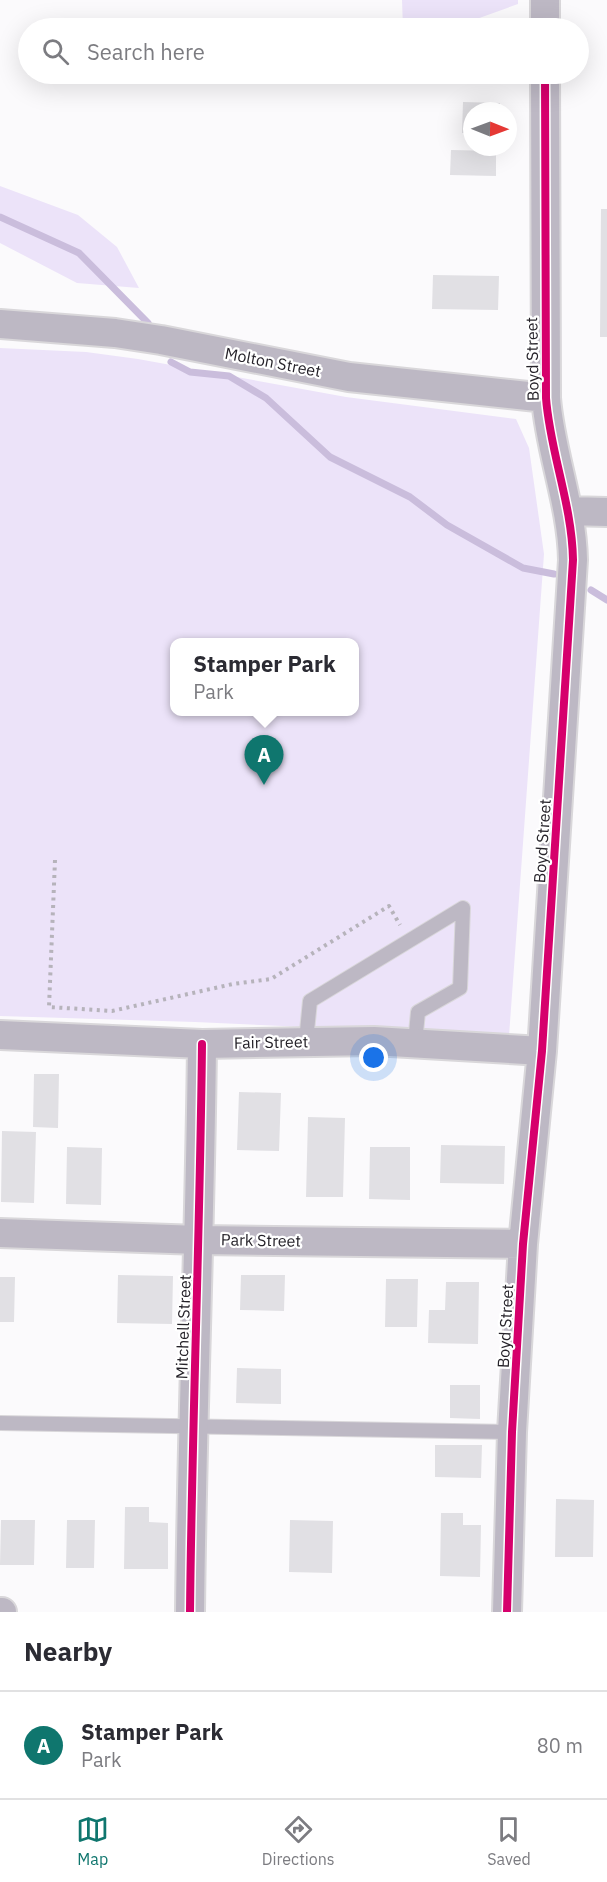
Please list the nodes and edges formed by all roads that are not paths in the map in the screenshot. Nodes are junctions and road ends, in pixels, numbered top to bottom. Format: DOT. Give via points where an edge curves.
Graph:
graph roads {
  1 [pos="545,0"];
  2 [pos="545,18"];
  3 [pos="545,84"];
  4 [pos="0,324"];
  5 [pos="546,398"];
  6 [pos="568,511"];
  7 [pos="607,512"];
  8 [pos="0,1035"];
  9 [pos="306,1041"];
  10 [pos="415,1043"];
  11 [pos="202,1044"];
  12 [pos="542,1051"];
  13 [pos="0,1233"];
  14 [pos="200,1240"];
  15 [pos="523,1244"];
  16 [pos="0,1423"];
  17 [pos="192,1427"];
  18 [pos="512,1432"];
  19 [pos="190,1612"];
  20 [pos="507,1612"];
  1 -- 2 [label="street"];
  3 -- 5 [label="street, Boyd Street"];
  4 -- 5 [label="street, Molton Street" via="115,333 349,377"];
  5 -- 6 [label="street, Boyd Street"];
  6 -- 7 [label="street"];
  6 -- 12 [label="street, Boyd Street" via="573,560"];
  8 -- 11 [label="street, Fair Street"];
  9 -- 10 [label="street, Fair Street"];
  9 -- 10 [label="lane" via="310,1001 463,908 460,988 418,1012"];
  9 -- 11 [label="street, Fair Street"];
  10 -- 12 [label="street, Fair Street"];
  11 -- 14 [label="street, Mitchell Street"];
  12 -- 15 [label="street, Boyd Street"];
  13 -- 14 [label="street, Park Street"];
  14 -- 15 [label="street, Park Street"];
  14 -- 17 [label="street, Mitchell Street"];
  15 -- 18 [label="street, Boyd Street"];
  16 -- 17 [label="lane"];
  17 -- 18 [label="lane"];
  17 -- 19 [label="street, Mitchell Street"];
  18 -- 20 [label="street, Boyd Street"];
}
